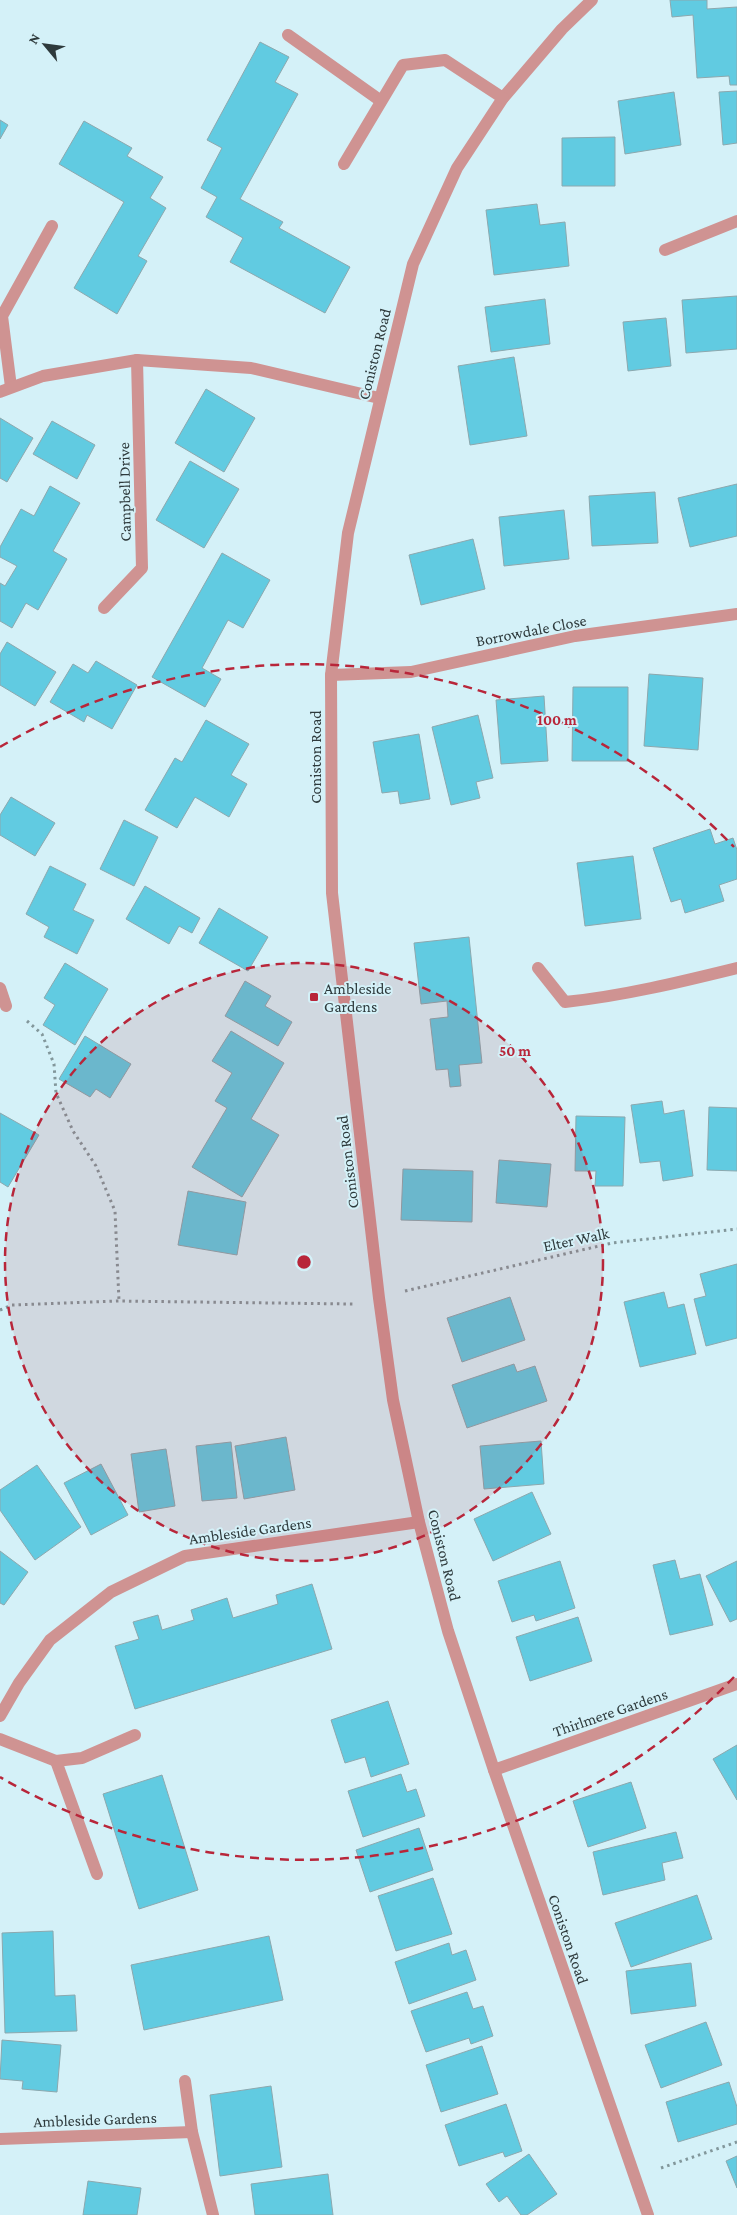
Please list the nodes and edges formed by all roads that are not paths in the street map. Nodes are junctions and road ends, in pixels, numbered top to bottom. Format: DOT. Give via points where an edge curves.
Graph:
graph roads {
  1 [pos="592,0"];
  2 [pos="288,35"];
  3 [pos="503,98"];
  4 [pos="381,101"];
  5 [pos="344,164"];
  6 [pos="737,220"];
  7 [pos="52,226"];
  8 [pos="665,250"];
  9 [pos="137,360"];
  10 [pos="6,389"];
  11 [pos="379,398"];
  12 [pos="104,608"];
  13 [pos="737,614"];
  14 [pos="331,675"];
  15 [pos="538,968"];
  16 [pos="737,968"];
  17 [pos="0,988"];
  18 [pos="6,1006"];
  19 [pos="419,1522"];
  20 [pos="737,1684"];
  21 [pos="0,1716"];
  22 [pos="135,1736"];
  23 [pos="0,1740"];
  24 [pos="56,1760"];
  25 [pos="494,1770"];
  26 [pos="97,1874"];
  27 [pos="185,2081"];
  28 [pos="192,2132"];
  29 [pos="0,2139"];
  30 [pos="213,2215"];
  31 [pos="648,2215"];
  1 -- 3 [label="street, Coniston Road"];
  2 -- 4 [label="street"];
  3 -- 4 [label="street" via="445,60 403,65"];
  3 -- 11 [label="street, Coniston Road" via="457,168 413,264"];
  4 -- 5 [label="street"];
  6 -- 8 [label="street"];
  7 -- 10 [label="street" via="2,316"];
  9 -- 10 [label="street" via="43,376"];
  9 -- 11 [label="street" via="251,368"];
  9 -- 12 [label="street, Campbell Drive" via="142,568"];
  11 -- 14 [label="street, Coniston Road" via="348,533"];
  13 -- 14 [label="street, Borrowdale Close" via="575,636 411,672"];
  14 -- 19 [label="street, Coniston Road" via="332,893 380,1307 393,1400"];
  15 -- 16 [label="street" via="565,1002 662,986"];
  17 -- 18 [label="street"];
  19 -- 21 [label="street, Ambleside Gardens" via="185,1556 111,1592 50,1640"];
  19 -- 25 [label="street, Coniston Road" via="448,1631"];
  20 -- 25 [label="street, Thirlmere Gardens"];
  22 -- 24 [label="street" via="82,1758"];
  23 -- 24 [label="street"];
  24 -- 26 [label="street"];
  25 -- 31 [label="street, Coniston Road"];
  27 -- 28 [label="street"];
  28 -- 29 [label="street, Ambleside Gardens"];
  28 -- 30 [label="street"];
}
